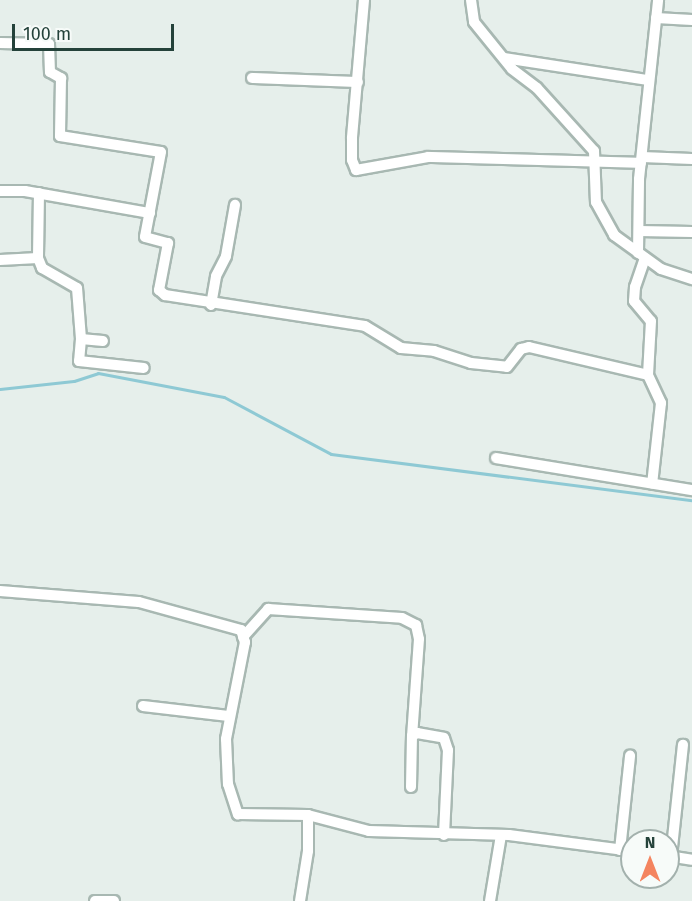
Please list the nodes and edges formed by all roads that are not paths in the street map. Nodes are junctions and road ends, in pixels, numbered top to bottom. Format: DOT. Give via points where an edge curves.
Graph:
graph roads {
  1 [pos="364,0"];
  2 [pos="471,0"];
  3 [pos="658,0"];
  4 [pos="656,18"];
  5 [pos="692,20"];
  6 [pos="0,43"];
  7 [pos="504,58"];
  8 [pos="252,78"];
  9 [pos="648,80"];
  10 [pos="358,82"];
  11 [pos="692,159"];
  12 [pos="641,160"];
  13 [pos="597,161"];
  14 [pos="0,191"];
  15 [pos="39,193"];
  16 [pos="235,205"];
  17 [pos="150,213"];
  18 [pos="639,231"];
  19 [pos="692,232"];
  20 [pos="642,255"];
  21 [pos="38,258"];
  22 [pos="0,260"];
  23 [pos="692,279"];
  24 [pos="211,304"];
  25 [pos="81,339"];
  26 [pos="103,341"];
  27 [pos="144,369"];
  28 [pos="648,375"];
  29 [pos="496,458"];
  30 [pos="652,484"];
  31 [pos="692,490"];
  32 [pos="0,591"];
  33 [pos="243,636"];
  34 [pos="143,706"];
  35 [pos="228,716"];
  36 [pos="412,736"];
  37 [pos="682,745"];
  38 [pos="630,756"];
  39 [pos="411,787"];
  40 [pos="308,815"];
  41 [pos="622,829"];
  42 [pos="673,829"];
  43 [pos="444,835"];
  44 [pos="501,835"];
  45 [pos="620,850"];
  46 [pos="95,901"];
  47 [pos="114,901"];
  48 [pos="300,901"];
  49 [pos="490,901"];
  1 -- 10 [label="street"];
  2 -- 7 [label="street" via="474,22"];
  3 -- 4 [label="street"];
  4 -- 5 [label="street"];
  4 -- 9 [label="street"];
  6 -- 17 [label="street" via="49,44 50,72 61,78 60,136 161,152"];
  7 -- 9 [label="street"];
  7 -- 13 [label="street" via="582,135"];
  8 -- 10 [label="street"];
  9 -- 12 [label="street"];
  10 -- 13 [label="street" via="352,149 356,170 428,157"];
  11 -- 12 [label="street"];
  12 -- 13 [label="street"];
  12 -- 18 [label="street"];
  13 -- 20 [label="street" via="593,187 603,219 614,235"];
  14 -- 15 [label="street"];
  15 -- 17 [label="street"];
  15 -- 21 [label="street"];
  16 -- 24 [label="street" via="226,256 216,276"];
  17 -- 24 [label="street" via="145,237 168,243 159,290 165,295"];
  18 -- 19 [label="street"];
  18 -- 20 [label="street"];
  20 -- 23 [label="street" via="661,269"];
  20 -- 28 [label="street" via="634,301 651,321"];
  21 -- 22 [label="street"];
  21 -- 25 [label="street" via="42,268 77,288"];
  24 -- 28 [label="street" via="365,326 402,348 434,351 500,368 511,365 521,349 529,347"];
  25 -- 26 [label="street"];
  25 -- 27 [label="street" via="80,361"];
  28 -- 30 [label="street" via="661,403"];
  29 -- 30 [label="street"];
  30 -- 31 [label="street"];
  32 -- 33 [label="street" via="139,602 241,630"];
  33 -- 35 [label="street" via="245,642"];
  33 -- 36 [label="street" via="268,609 402,618 416,626 419,639"];
  34 -- 35 [label="street"];
  35 -- 40 [label="street" via="228,784 238,814"];
  36 -- 39 [label="street"];
  36 -- 43 [label="street" via="436,736 447,743"];
  37 -- 42 [label="street"];
  38 -- 41 [label="street"];
  40 -- 43 [label="street" via="369,831"];
  40 -- 48 [label="street" via="308,851"];
  43 -- 44 [label="street"];
  44 -- 45 [label="street"];
  44 -- 49 [label="street"];
  46 -- 47 [label="street"];
}
